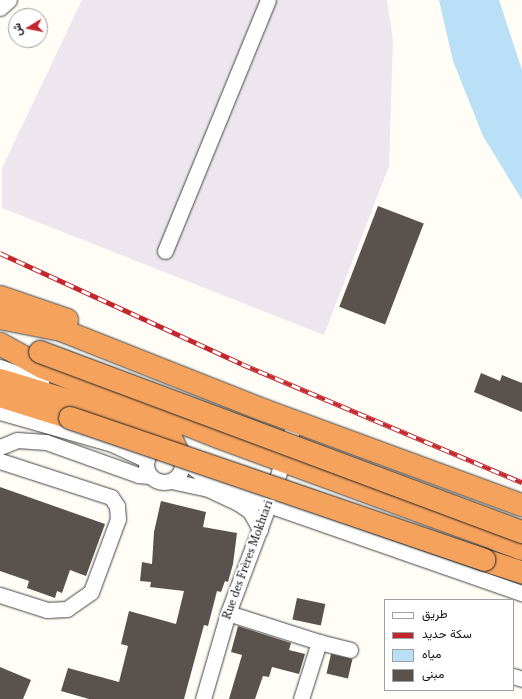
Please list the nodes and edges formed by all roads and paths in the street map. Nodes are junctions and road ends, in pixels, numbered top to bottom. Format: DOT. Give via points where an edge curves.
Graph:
graph roads {
  1 [pos="9,0"];
  2 [pos="268,0"];
  3 [pos="0,8"];
  4 [pos="165,251"];
  5 [pos="0,297"];
  6 [pos="0,318"];
  7 [pos="0,323"];
  8 [pos="0,340"];
  9 [pos="0,344"];
  10 [pos="42,346"];
  11 [pos="0,367"];
  12 [pos="0,380"];
  13 [pos="0,396"];
  14 [pos="94,408"];
  15 [pos="0,412"];
  16 [pos="295,421"];
  17 [pos="0,438"];
  18 [pos="0,448"];
  19 [pos="179,455"];
  20 [pos="282,460"];
  21 [pos="0,461"];
  22 [pos="148,468"];
  23 [pos="171,481"];
  24 [pos="269,504"];
  25 [pos="522,505"];
  26 [pos="522,520"];
  27 [pos="260,529"];
  28 [pos="522,532"];
  29 [pos="522,549"];
  30 [pos="518,589"];
  31 [pos="0,595"];
  32 [pos="228,613"];
  33 [pos="319,642"];
  34 [pos="350,650"];
  35 [pos="202,699"];
  36 [pos="301,699"];
  1 -- 3 [label="street"];
  2 -- 4 [label="street"];
  5 -- 16 [label="highway" via="57,316 213,378 259,398"];
  6 -- 16 [label="highway" via="60,330"];
  7 -- 10 [label="highway"];
  8 -- 10 [label="highway"];
  9 -- 20 [label="highway" via="42,367"];
  10 -- 26 [label="highway" via="298,441"];
  10 -- 28 [label="highway, bridge"];
  11 -- 14 [label="street" via="81,397"];
  12 -- 14 [label="highway"];
  13 -- 30 [label="highway, bridge" via="484,560"];
  14 -- 19 [label="highway" via="168,434"];
  15 -- 22 [label="street" via="112,444"];
  16 -- 20 [label="street, Rue des Frères Mokhtari"];
  16 -- 25 [label="highway"];
  17 -- 22 [label="street" via="33,433"];
  18 -- 22 [label="street" via="17,440 46,442 138,475"];
  19 -- 22 [label="street" via="163,446 152,451"];
  19 -- 23 [label="street" via="180,474"];
  19 -- 24 [label="street" via="213,483"];
  20 -- 24 [label="street, Rue des Frères Mokhtari"];
  20 -- 29 [label="highway"];
  21 -- 31 [label="street" via="111,497 117,506 118,519 91,592 67,609 47,610"];
  22 -- 23 [label="street" via="160,482"];
  23 -- 27 [label="street" via="208,489 238,504 250,511"];
  24 -- 27 [label="street, Rue des Frères Mokhtari"];
  24 -- 30 [label="street"];
  27 -- 32 [label="street, Rue des Frères Mokhtari"];
  32 -- 33 [label="street"];
  32 -- 35 [label="street, Rue des Frères Mokhtari"];
  33 -- 34 [label="street"];
  33 -- 36 [label="street"];
}
